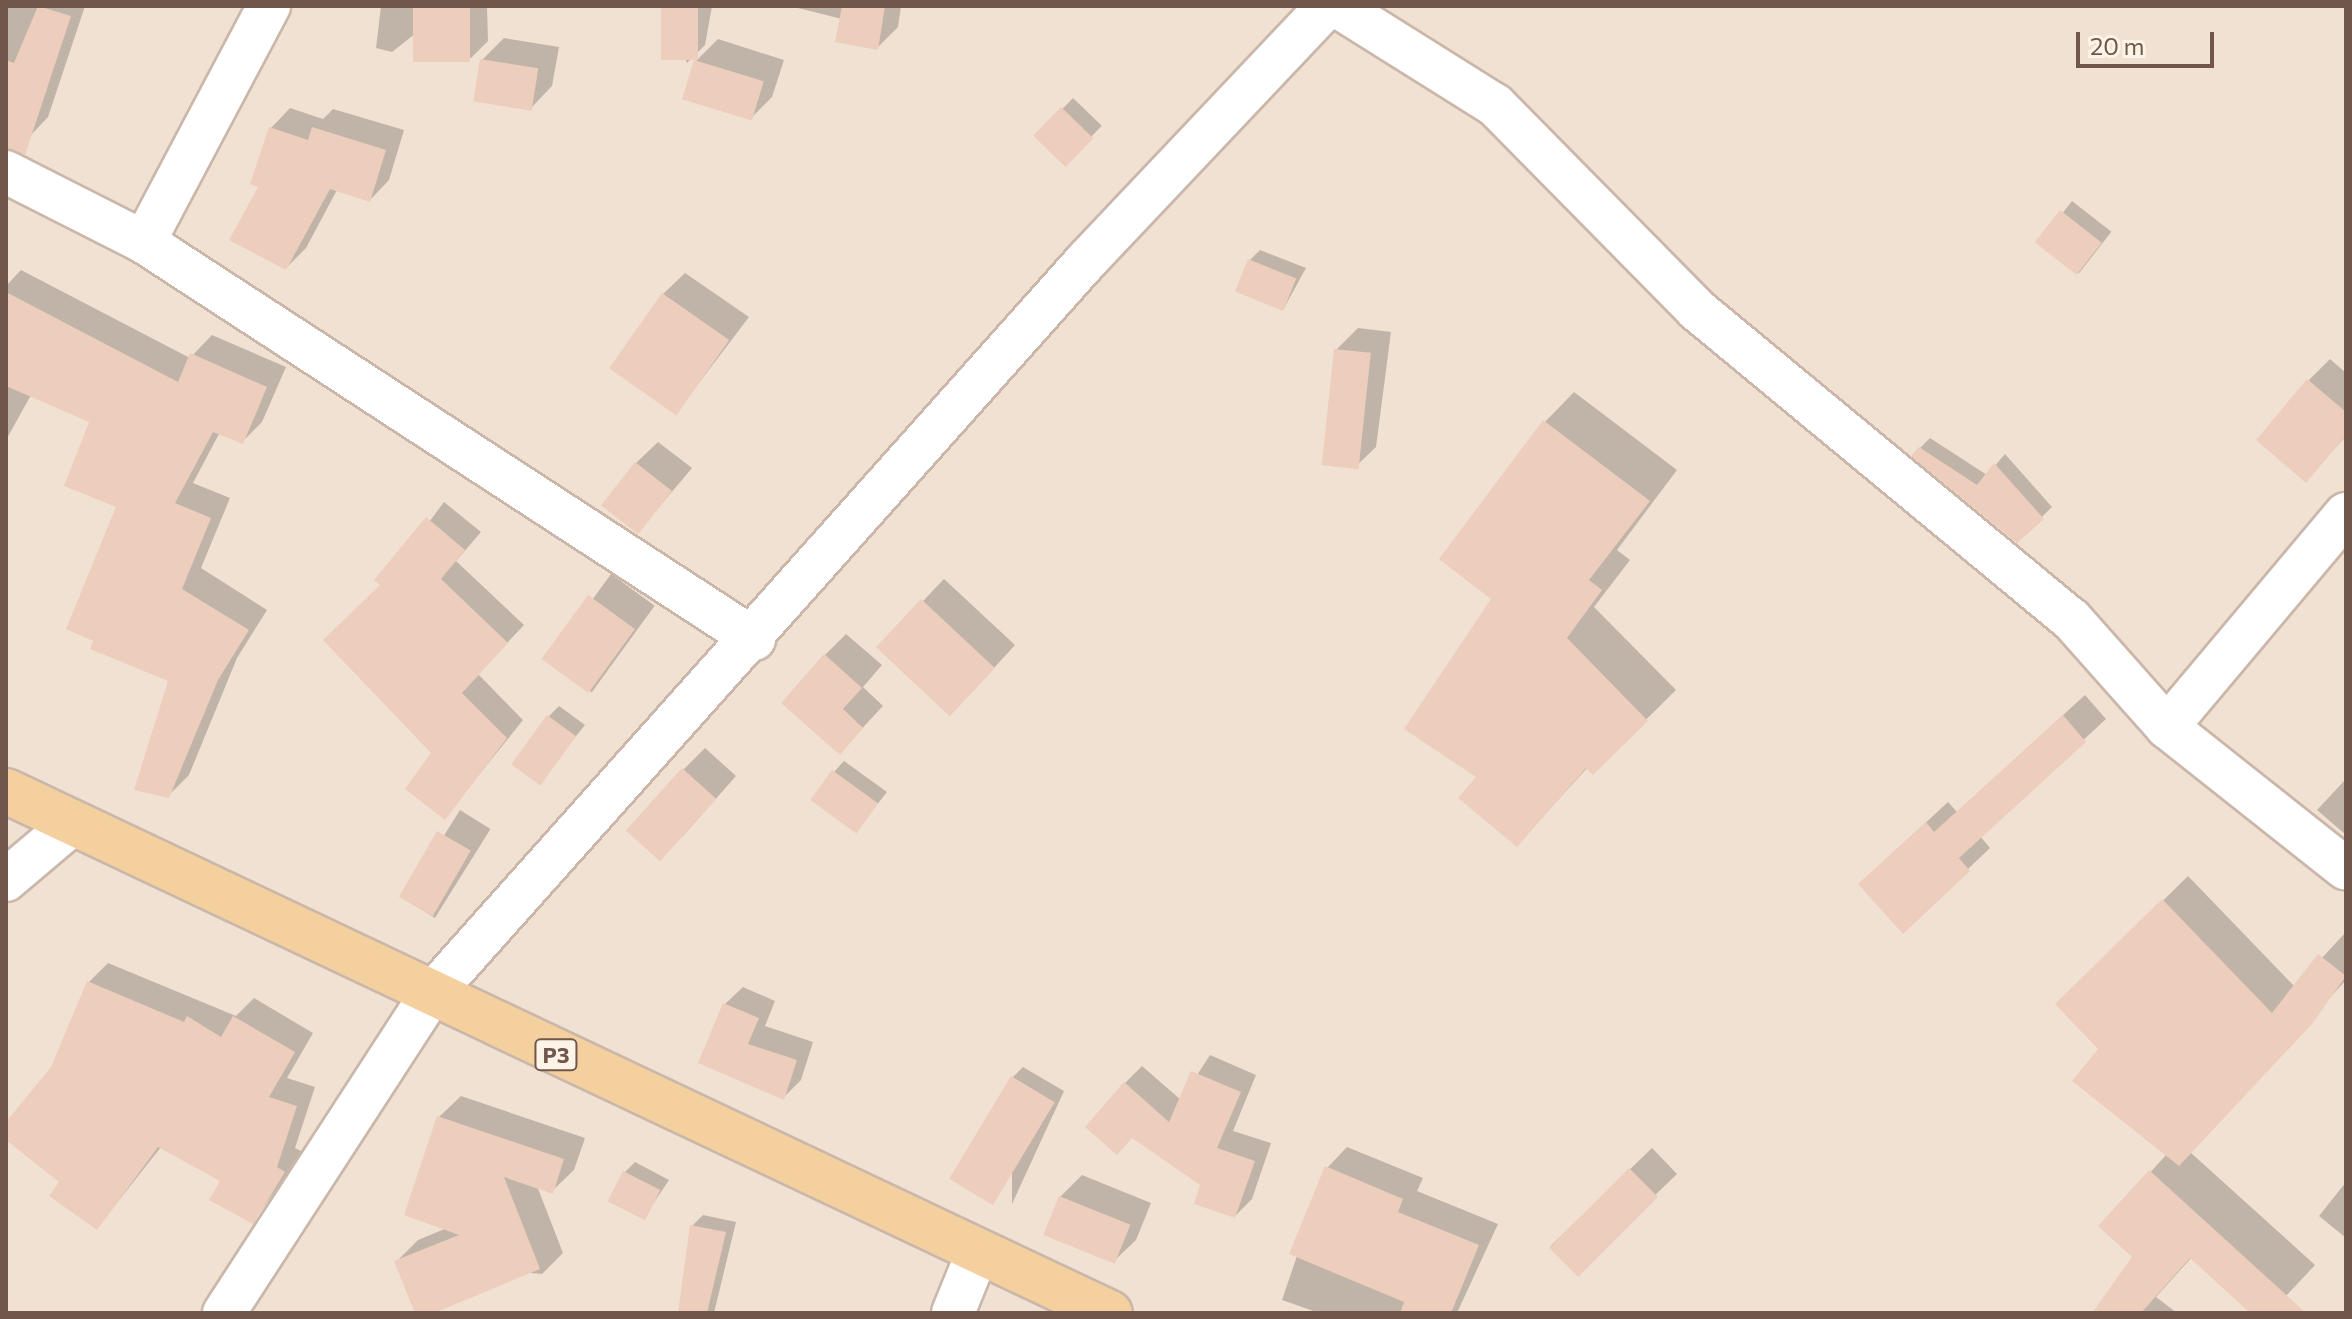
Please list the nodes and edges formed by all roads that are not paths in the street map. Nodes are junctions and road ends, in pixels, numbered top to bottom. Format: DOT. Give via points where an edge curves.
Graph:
graph roads {
  1 [pos="269,6"];
  2 [pos="1327,6"];
  3 [pos="1337,6"];
  4 [pos="6,172"];
  5 [pos="144,242"];
  6 [pos="2346,514"];
  7 [pos="754,639"];
  8 [pos="2167,727"];
  9 [pos="6,791"];
  10 [pos="71,825"];
  11 [pos="2346,869"];
  12 [pos="6,880"];
  13 [pos="430,996"];
  14 [pos="977,1254"];
  15 [pos="224,1313"];
  16 [pos="953,1313"];
  17 [pos="1110,1313"];
  1 -- 5 [label="street"];
  2 -- 7 [label="street" via="1087,260"];
  3 -- 8 [label="street" via="1495,105 1697,310 2071,619"];
  4 -- 5 [label="street"];
  5 -- 7 [label="street"];
  6 -- 8 [label="street"];
  7 -- 13 [label="street"];
  8 -- 11 [label="street"];
  9 -- 10 [label="main road, P3"];
  10 -- 12 [label="street"];
  10 -- 13 [label="main road, P3"];
  13 -- 14 [label="main road, P3"];
  13 -- 15 [label="street"];
  14 -- 16 [label="street"];
  14 -- 17 [label="main road, P3"];
}
